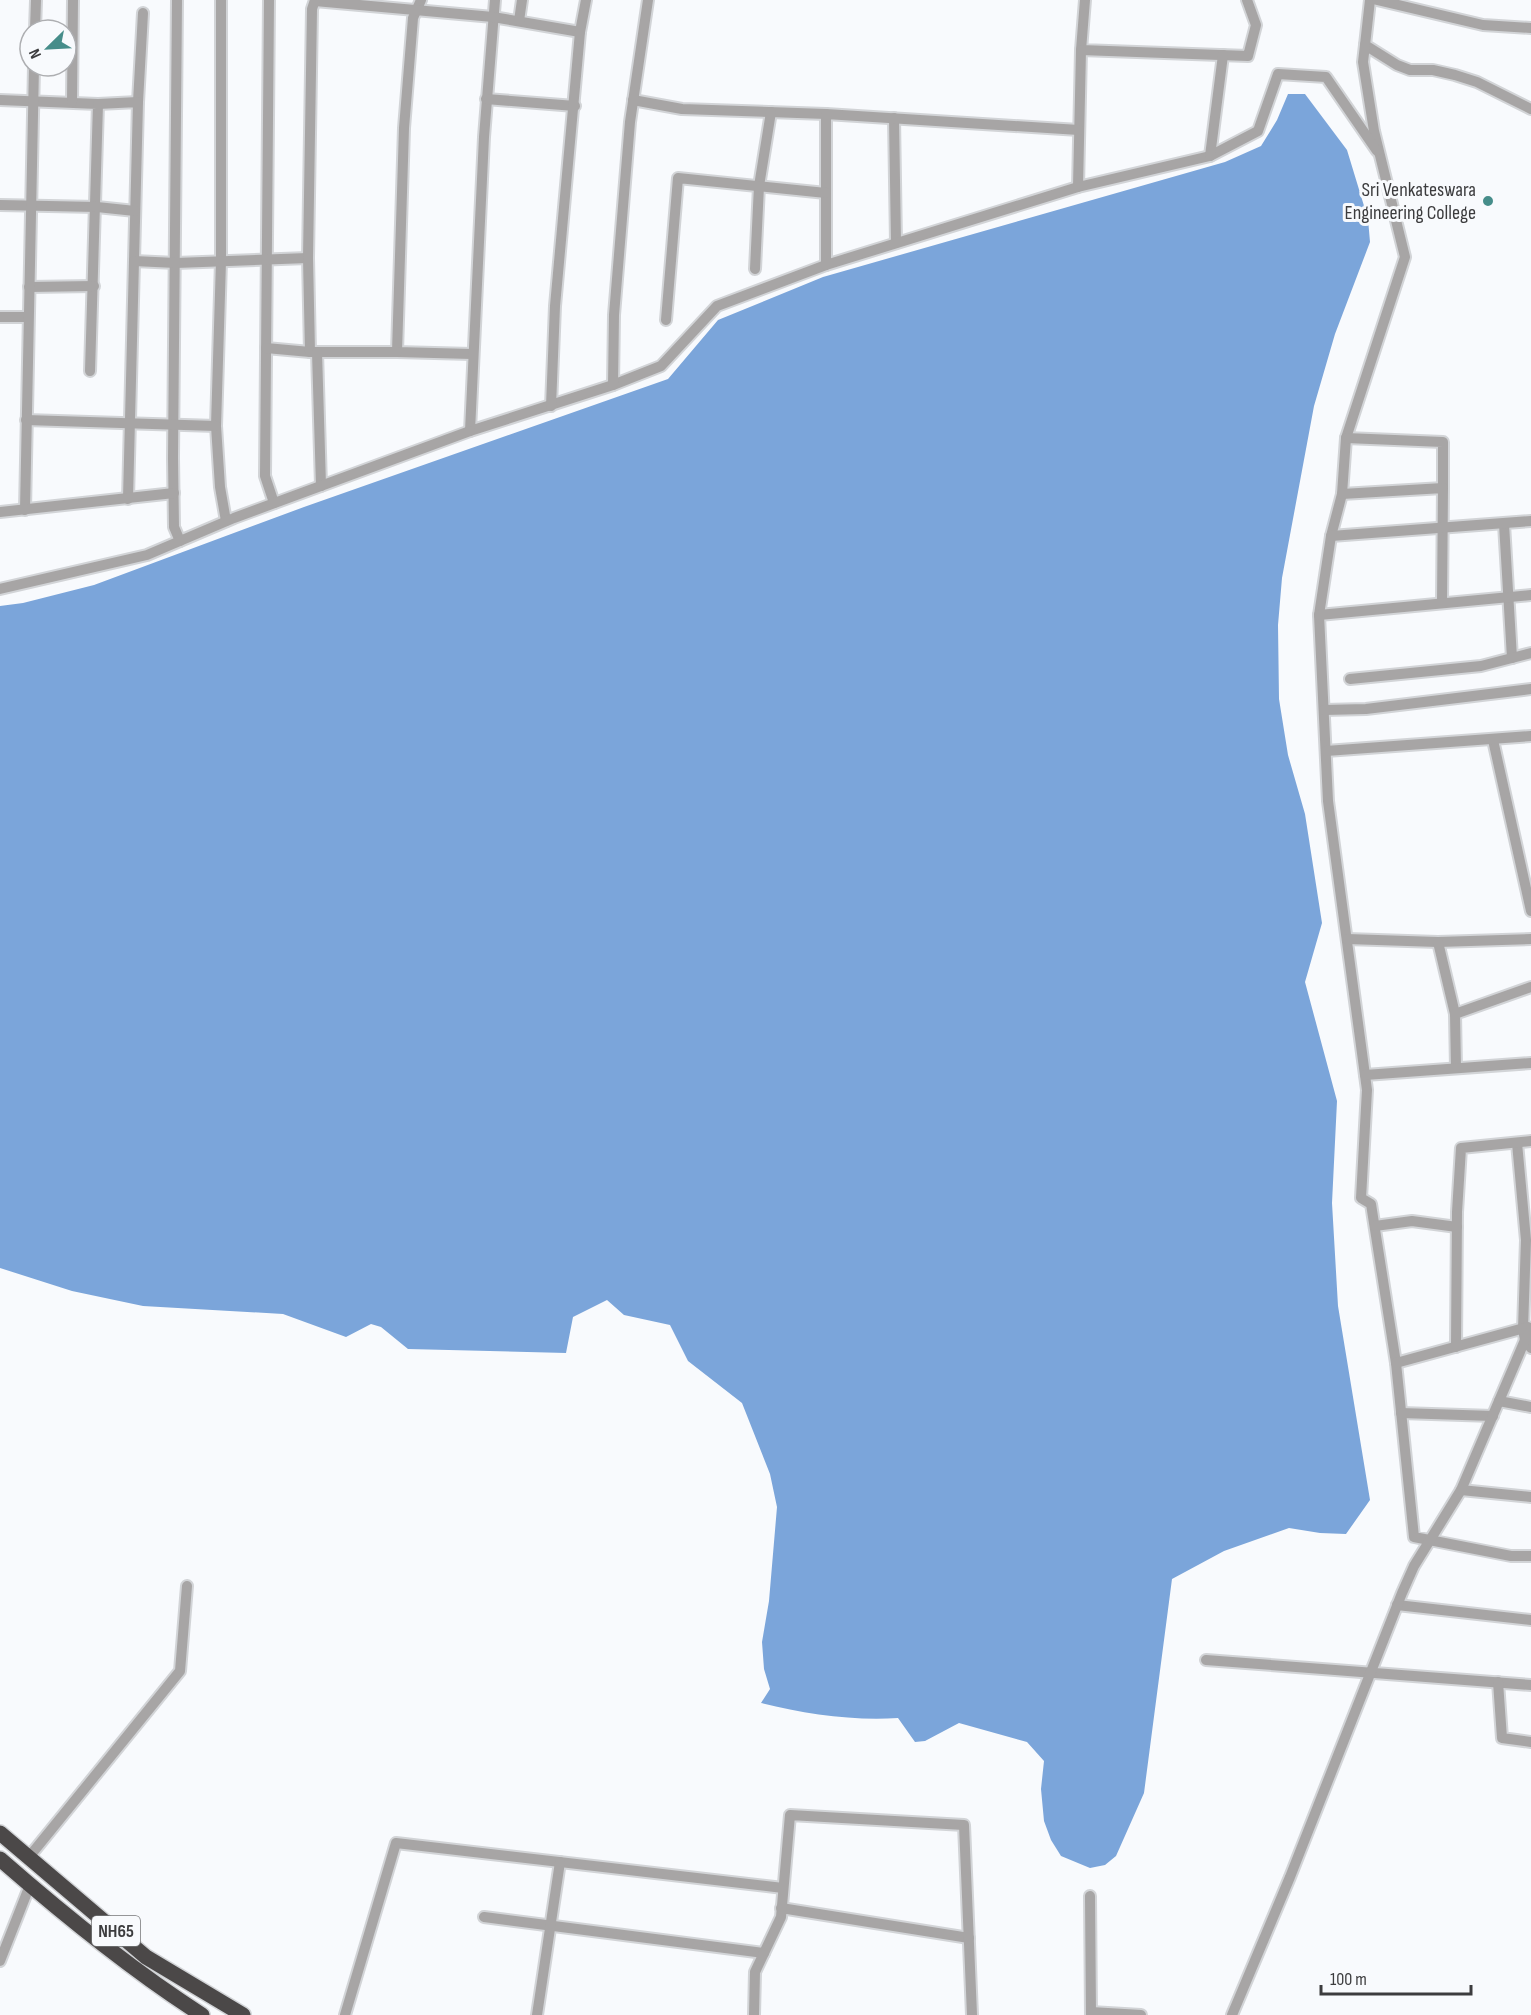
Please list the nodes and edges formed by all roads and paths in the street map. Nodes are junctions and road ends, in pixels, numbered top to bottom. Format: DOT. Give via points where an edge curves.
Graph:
graph roads {
  1 [pos="36,0"];
  2 [pos="74,0"];
  3 [pos="177,0"];
  4 [pos="221,0"];
  5 [pos="269,0"];
  6 [pos="315,0"];
  7 [pos="495,0"];
  8 [pos="522,0"];
  9 [pos="586,0"];
  10 [pos="648,0"];
  11 [pos="1085,0"];
  12 [pos="1247,0"];
  13 [pos="1370,0"];
  14 [pos="1377,0"];
  15 [pos="352,2"];
  16 [pos="419,5"];
  17 [pos="143,13"];
  18 [pos="493,17"];
  19 [pos="35,18"];
  20 [pos="519,21"];
  21 [pos="1531,28"];
  22 [pos="580,32"];
  23 [pos="1365,45"];
  24 [pos="1081,50"];
  25 [pos="1223,55"];
  26 [pos="34,78"];
  27 [pos="34,99"];
  28 [pos="486,99"];
  29 [pos="0,100"];
  30 [pos="633,100"];
  31 [pos="72,102"];
  32 [pos="138,102"];
  33 [pos="98,104"];
  34 [pos="575,106"];
  35 [pos="1531,109"];
  36 [pos="771,112"];
  37 [pos="826,114"];
  38 [pos="894,117"];
  39 [pos="1079,130"];
  40 [pos="1210,156"];
  41 [pos="1380,156"];
  42 [pos="759,186"];
  43 [pos="1078,187"];
  44 [pos="826,193"];
  45 [pos="0,205"];
  46 [pos="30,205"];
  47 [pos="97,207"];
  48 [pos="135,211"];
  49 [pos="896,243"];
  50 [pos="308,258"];
  51 [pos="267,259"];
  52 [pos="134,261"];
  53 [pos="221,261"];
  54 [pos="176,262"];
  55 [pos="826,265"];
  56 [pos="755,269"];
  57 [pos="94,286"];
  58 [pos="29,287"];
  59 [pos="0,317"];
  60 [pos="28,317"];
  61 [pos="666,320"];
  62 [pos="266,348"];
  63 [pos="313,352"];
  64 [pos="398,352"];
  65 [pos="472,354"];
  66 [pos="90,371"];
  67 [pos="613,385"];
  68 [pos="551,406"];
  69 [pos="26,420"];
  70 [pos="128,424"];
  71 [pos="174,424"];
  72 [pos="216,426"];
  73 [pos="470,431"];
  74 [pos="1346,438"];
  75 [pos="321,486"];
  76 [pos="1443,488"];
  77 [pos="174,493"];
  78 [pos="1342,494"];
  79 [pos="128,498"];
  80 [pos="274,503"];
  81 [pos="25,510"];
  82 [pos="0,512"];
  83 [pos="226,521"];
  84 [pos="1531,521"];
  85 [pos="1504,524"];
  86 [pos="1443,529"];
  87 [pos="1331,536"];
  88 [pos="180,541"];
  89 [pos="0,589"];
  90 [pos="1531,595"];
  91 [pos="1510,597"];
  92 [pos="1442,603"];
  93 [pos="1319,615"];
  94 [pos="1531,654"];
  95 [pos="1512,658"];
  96 [pos="1350,679"];
  97 [pos="1531,689"];
  98 [pos="1324,710"];
  99 [pos="1531,736"];
  100 [pos="1493,740"];
  101 [pos="1326,752"];
  102 [pos="1531,911"];
  103 [pos="1347,939"];
  104 [pos="1531,939"];
  105 [pos="1438,942"];
  106 [pos="1531,987"];
  107 [pos="1455,1014"];
  108 [pos="1531,1063"];
  109 [pos="1456,1068"];
  110 [pos="1365,1075"];
  111 [pos="1531,1141"];
  112 [pos="1517,1143"];
  113 [pos="1375,1226"];
  114 [pos="1457,1227"];
  115 [pos="1528,1335"];
  116 [pos="1456,1347"];
  117 [pos="1525,1353"];
  118 [pos="1396,1364"];
  119 [pos="1499,1401"];
  120 [pos="1531,1407"];
  121 [pos="1401,1413"];
  122 [pos="1493,1416"];
  123 [pos="1461,1490"];
  124 [pos="1531,1497"];
  125 [pos="1429,1542"];
  126 [pos="1531,1556"];
  127 [pos="187,1586"];
  128 [pos="1397,1605"];
  129 [pos="1531,1620"];
  130 [pos="1206,1660"];
  131 [pos="1370,1673"];
  132 [pos="1498,1682"];
  133 [pos="1531,1685"];
  134 [pos="1531,1742"];
  135 [pos="0,1833"];
  136 [pos="29,1857"];
  137 [pos="0,1859"];
  138 [pos="560,1862"];
  139 [pos="30,1885"];
  140 [pos="783,1888"];
  141 [pos="1090,1896"];
  142 [pos="781,1908"];
  143 [pos="484,1917"];
  144 [pos="552,1925"];
  145 [pos="969,1938"];
  146 [pos="764,1953"];
  147 [pos="0,1961"];
  148 [pos="1091,2014"];
  149 [pos="202,2015"];
  150 [pos="243,2015"];
  151 [pos="345,2015"];
  152 [pos="537,2015"];
  153 [pos="754,2015"];
  154 [pos="972,2015"];
  155 [pos="1142,2015"];
  156 [pos="1232,2015"];
  1 -- 19 [label="street"];
  2 -- 31 [label="street"];
  3 -- 54 [label="street"];
  4 -- 53 [label="street"];
  5 -- 51 [label="street"];
  6 -- 15 [label="street"];
  6 -- 50 [label="street"];
  7 -- 18 [label="street"];
  8 -- 20 [label="street"];
  9 -- 22 [label="street"];
  10 -- 30 [label="street"];
  11 -- 24 [label="street"];
  12 -- 25 [label="street" via="1256,25 1248,56"];
  13 -- 23 [label="street"];
  14 -- 21 [label="street" via="1483,25"];
  15 -- 16 [label="street"];
  16 -- 18 [label="street"];
  16 -- 64 [label="street" via="413,18 404,128"];
  17 -- 32 [label="street"];
  18 -- 20 [label="street"];
  18 -- 28 [label="street"];
  20 -- 22 [label="street"];
  22 -- 34 [label="street"];
  23 -- 35 [label="street" via="1397,65 1477,82"];
  23 -- 41 [label="street" via="1363,62"];
  24 -- 25 [label="street"];
  24 -- 39 [label="street"];
  25 -- 40 [label="street"];
  26 -- 27 [label="street"];
  27 -- 29 [label="street"];
  27 -- 31 [label="street"];
  27 -- 46 [label="street"];
  28 -- 34 [label="street"];
  28 -- 65 [label="street"];
  30 -- 36 [label="street" via="682,109"];
  30 -- 67 [label="street" via="614,315"];
  31 -- 33 [label="street"];
  32 -- 33 [label="street"];
  32 -- 48 [label="street"];
  33 -- 47 [label="street"];
  34 -- 68 [label="street" via="555,306"];
  36 -- 37 [label="street"];
  36 -- 42 [label="street"];
  37 -- 38 [label="street"];
  37 -- 44 [label="street"];
  38 -- 39 [label="street"];
  38 -- 49 [label="street"];
  39 -- 43 [label="street"];
  40 -- 41 [label="street" via="1258,131 1278,74 1326,77"];
  40 -- 43 [label="street"];
  41 -- 74 [label="street" via="1405,258"];
  42 -- 44 [label="street"];
  42 -- 56 [label="street"];
  42 -- 61 [label="street" via="678,178"];
  43 -- 49 [label="street"];
  44 -- 55 [label="street"];
  45 -- 46 [label="street"];
  46 -- 47 [label="street"];
  46 -- 58 [label="street"];
  47 -- 48 [label="street"];
  47 -- 57 [label="street"];
  48 -- 52 [label="street"];
  49 -- 55 [label="street"];
  50 -- 51 [label="street"];
  50 -- 63 [label="street"];
  51 -- 53 [label="street"];
  51 -- 62 [label="street"];
  52 -- 54 [label="street"];
  52 -- 70 [label="street"];
  53 -- 54 [label="street"];
  53 -- 72 [label="street"];
  54 -- 71 [label="street"];
  55 -- 67 [label="street" via="717,306 661,366"];
  57 -- 58 [label="street"];
  57 -- 66 [label="street"];
  58 -- 60 [label="street"];
  59 -- 60 [label="street"];
  60 -- 69 [label="street"];
  62 -- 63 [label="street"];
  62 -- 80 [label="street" via="265,476"];
  63 -- 64 [label="street"];
  63 -- 75 [label="street"];
  64 -- 65 [label="street"];
  65 -- 73 [label="street"];
  67 -- 68 [label="street"];
  68 -- 73 [label="street"];
  69 -- 70 [label="street"];
  69 -- 81 [label="street"];
  70 -- 71 [label="street"];
  70 -- 79 [label="street"];
  71 -- 72 [label="street"];
  71 -- 77 [label="street"];
  72 -- 83 [label="street"];
  73 -- 75 [label="street"];
  74 -- 76 [label="street" via="1443,442"];
  74 -- 78 [label="street"];
  75 -- 80 [label="street"];
  76 -- 78 [label="street"];
  76 -- 86 [label="street"];
  77 -- 79 [label="street"];
  77 -- 88 [label="street" via="174,527"];
  78 -- 87 [label="street"];
  79 -- 81 [label="street"];
  80 -- 83 [label="street"];
  81 -- 82 [label="street"];
  83 -- 88 [label="street"];
  84 -- 85 [label="street"];
  85 -- 86 [label="street"];
  85 -- 91 [label="street"];
  86 -- 87 [label="street"];
  86 -- 92 [label="street"];
  87 -- 93 [label="street"];
  88 -- 89 [label="street" via="147,555"];
  90 -- 91 [label="street"];
  91 -- 92 [label="street"];
  91 -- 95 [label="street"];
  92 -- 93 [label="street"];
  93 -- 98 [label="street"];
  94 -- 95 [label="street"];
  95 -- 96 [label="street" via="1481,666"];
  97 -- 98 [label="street" via="1366,709"];
  98 -- 101 [label="street"];
  99 -- 100 [label="street"];
  100 -- 101 [label="street"];
  100 -- 102 [label="street"];
  101 -- 103 [label="street" via="1328,801"];
  103 -- 105 [label="street"];
  103 -- 110 [label="street"];
  104 -- 105 [label="street"];
  105 -- 107 [label="street"];
  106 -- 107 [label="street"];
  107 -- 109 [label="street"];
  108 -- 109 [label="street"];
  109 -- 110 [label="street"];
  110 -- 113 [label="street" via="1361,1198 1371,1204"];
  111 -- 112 [label="street"];
  112 -- 114 [label="street" via="1461,1148"];
  112 -- 115 [label="street" via="1526,1240"];
  113 -- 114 [label="street" via="1412,1221"];
  113 -- 118 [label="street"];
  114 -- 116 [label="street"];
  115 -- 116 [label="street"];
  115 -- 117 [label="street"];
  116 -- 118 [label="street"];
  117 -- 119 [label="street"];
  118 -- 121 [label="street"];
  119 -- 120 [label="street"];
  119 -- 122 [label="street"];
  121 -- 122 [label="street"];
  121 -- 125 [label="street" via="1414,1537"];
  122 -- 123 [label="street"];
  123 -- 124 [label="street"];
  123 -- 125 [label="street"];
  125 -- 126 [label="street"];
  125 -- 128 [label="street"];
  127 -- 136 [label="street" via="180,1671"];
  128 -- 129 [label="street"];
  128 -- 131 [label="street"];
  130 -- 131 [label="street"];
  131 -- 132 [label="street"];
  131 -- 156 [label="street"];
  132 -- 133 [label="street"];
  132 -- 134 [label="street" via="1502,1738"];
  135 -- 136 [label="highway, NH65"];
  136 -- 150 [label="highway, NH65" via="146,1958"];
  137 -- 139 [label="highway, NH65"];
  138 -- 140 [label="street"];
  138 -- 144 [label="street"];
  138 -- 151 [label="street" via="396,1843"];
  139 -- 147 [label="street"];
  139 -- 149 [label="highway, NH65" via="71,1921"];
  140 -- 142 [label="street"];
  140 -- 145 [label="street" via="790,1815 964,1825"];
  141 -- 148 [label="street"];
  142 -- 145 [label="street"];
  142 -- 146 [label="street" via="781,1917"];
  143 -- 144 [label="street"];
  144 -- 146 [label="street"];
  144 -- 152 [label="street"];
  145 -- 154 [label="street"];
  146 -- 153 [label="street" via="755,1972"];
  148 -- 155 [label="street"];
}
